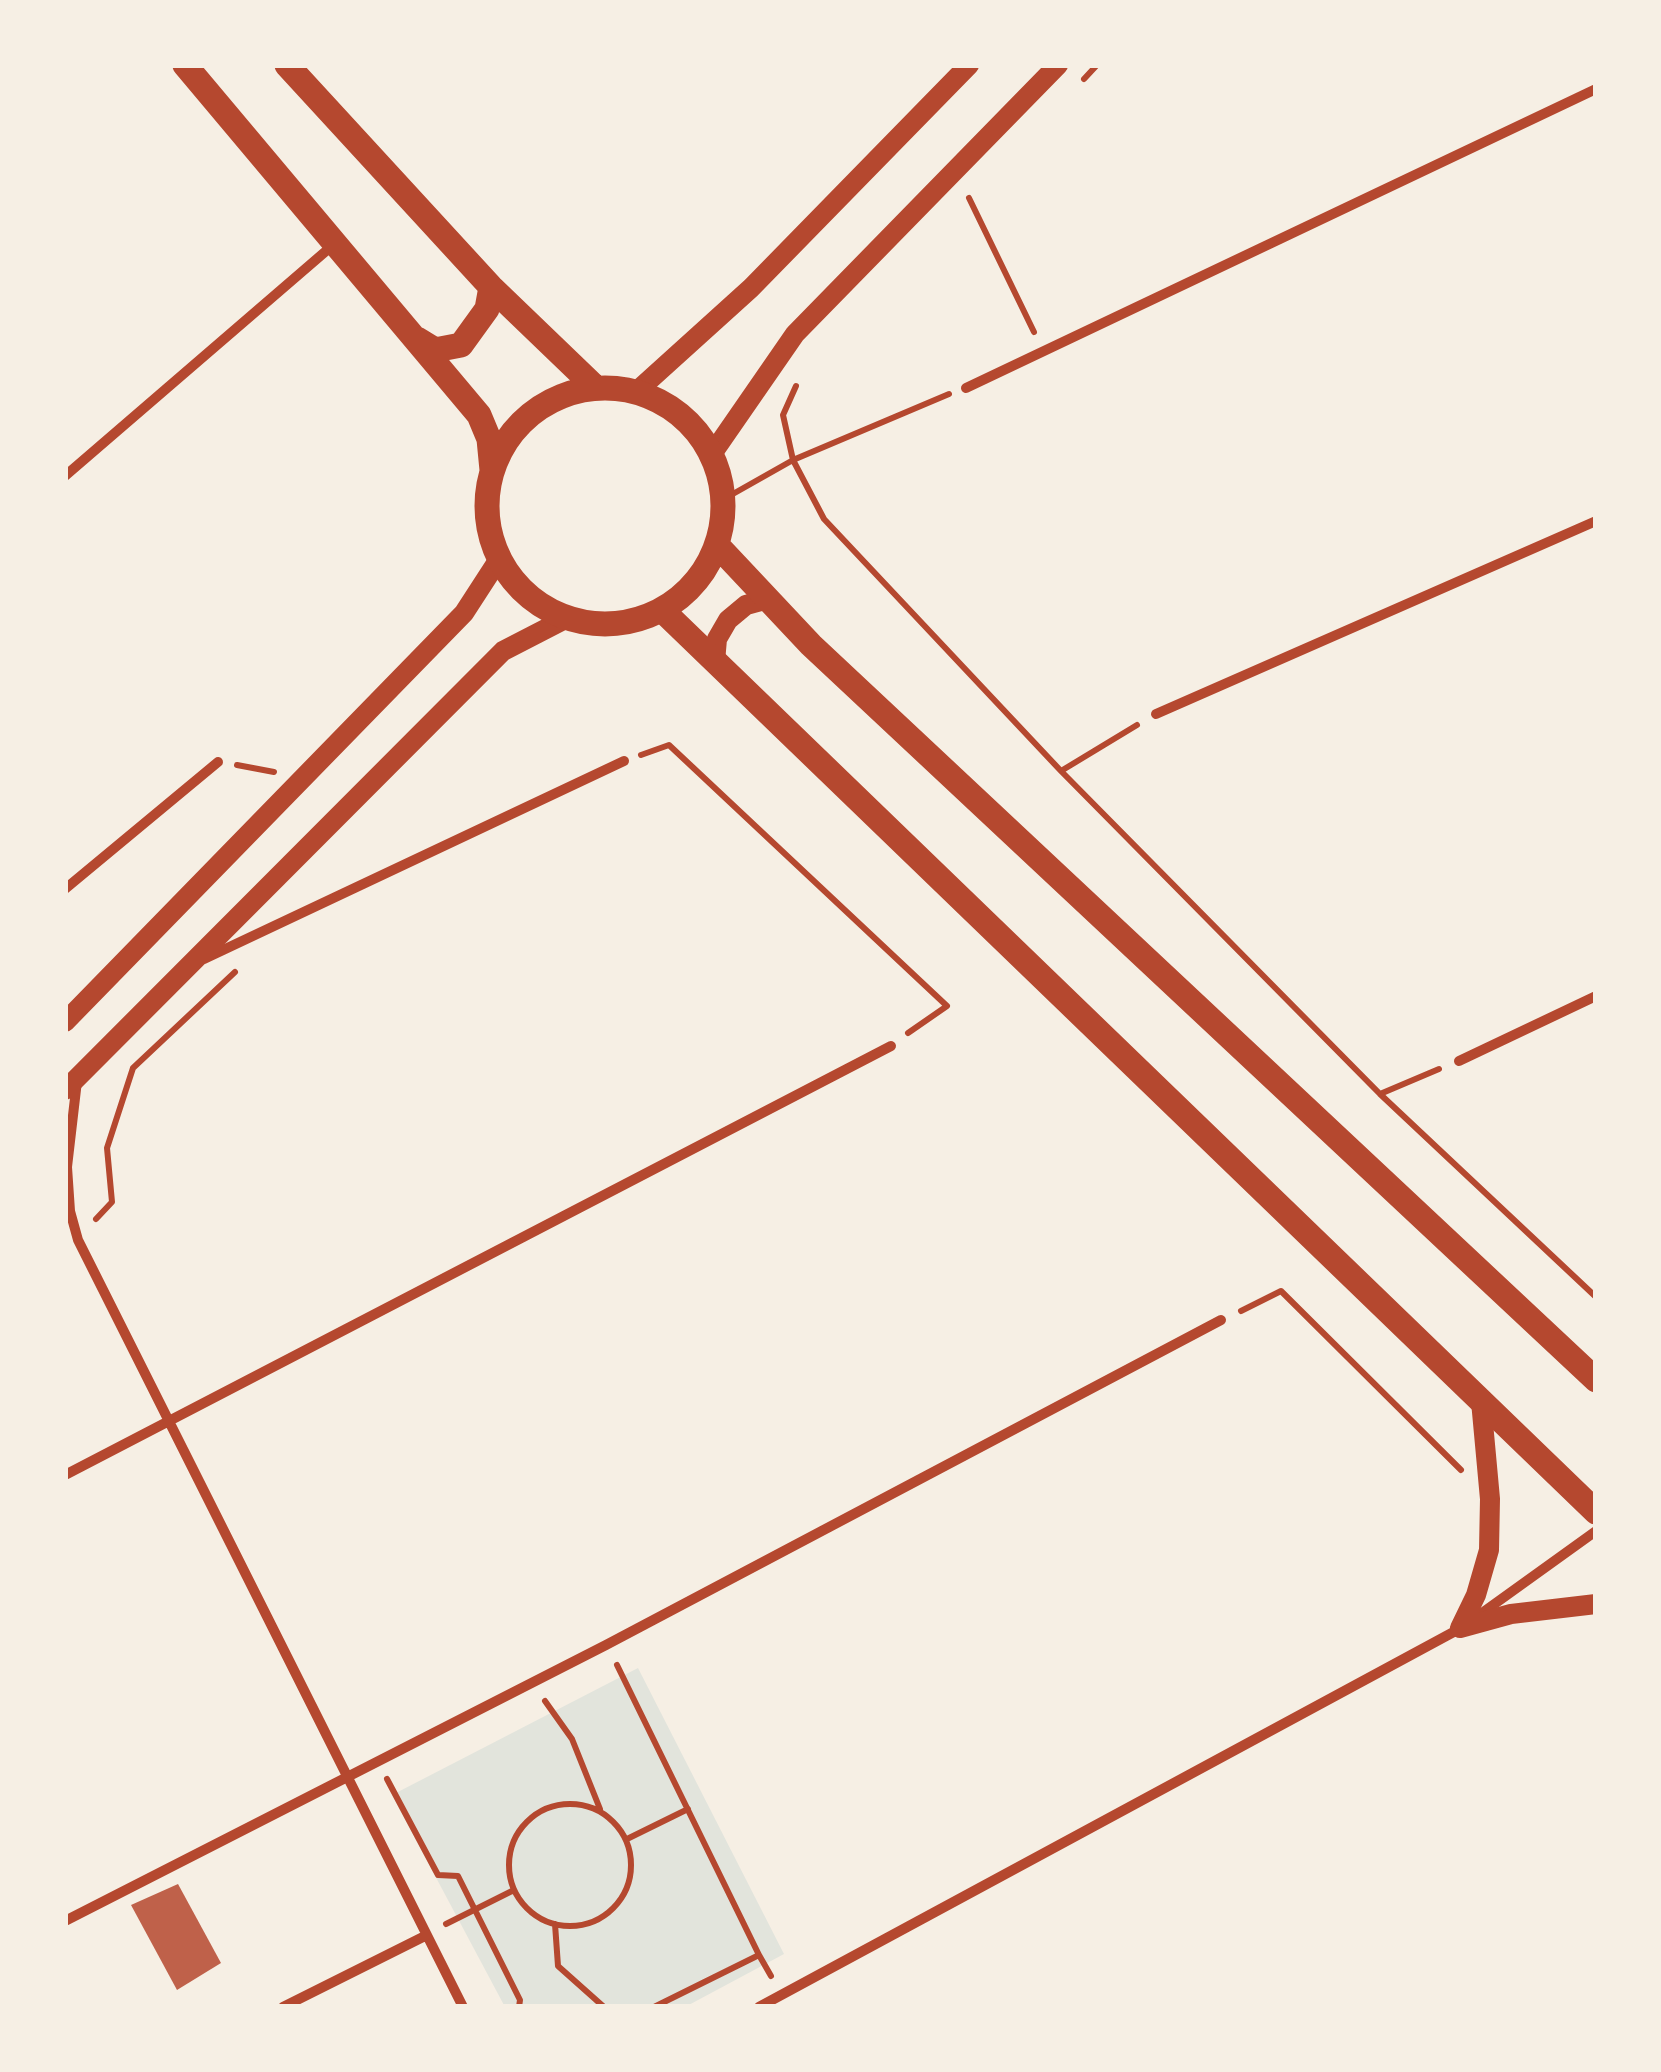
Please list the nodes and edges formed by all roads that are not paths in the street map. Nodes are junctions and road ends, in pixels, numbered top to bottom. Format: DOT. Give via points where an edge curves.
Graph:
graph roads {
  1 [pos="185,65"];
  2 [pos="288,65"];
  3 [pos="969,65"];
  4 [pos="1058,65"];
  5 [pos="1596,90"];
  6 [pos="335,243"];
  7 [pos="491,287"];
  8 [pos="413,336"];
  9 [pos="596,388"];
  10 [pos="966,388"];
  11 [pos="636,392"];
  12 [pos="712,454"];
  13 [pos="492,470"];
  14 [pos="65,476"];
  15 [pos="1596,521"];
  16 [pos="717,545"];
  17 [pos="499,560"];
  18 [pos="768,599"];
  19 [pos="662,610"];
  20 [pos="567,618"];
  21 [pos="715,662"];
  22 [pos="1156,714"];
  23 [pos="624,761"];
  24 [pos="218,762"];
  25 [pos="65,889"];
  26 [pos="190,966"];
  27 [pos="1596,996"];
  28 [pos="65,1022"];
  29 [pos="891,1046"];
  30 [pos="1459,1060"];
  31 [pos="71,1084"];
  32 [pos="65,1235"];
  33 [pos="78,1240"];
  34 [pos="1221,1320"];
  35 [pos="1596,1380"];
  36 [pos="1481,1401"];
  37 [pos="170,1421"];
  38 [pos="65,1475"];
  39 [pos="1596,1512"];
  40 [pos="1596,1532"];
  41 [pos="1596,1604"];
  42 [pos="1460,1628"];
  43 [pos="346,1779"];
  44 [pos="65,1921"];
  45 [pos="425,1936"];
  46 [pos="283,2007"];
  47 [pos="462,2007"];
  48 [pos="758,2007"];
  1 -- 6 [label="main road"];
  2 -- 7 [label="main road"];
  3 -- 11 [label="main road" via="751,288"];
  4 -- 12 [label="main road" via="795,334"];
  5 -- 10 [label="street"];
  6 -- 8 [label="main road"];
  6 -- 14 [label="street"];
  7 -- 8 [label="main road" via="487,309 462,345 435,350"];
  7 -- 9 [label="main road"];
  8 -- 13 [label="main road" via="479,415"];
  9 -- 11 [label="main road"];
  9 -- 13 [label="main road" via="532,414"];
  11 -- 12 [label="main road" via="673,408"];
  12 -- 16 [label="main road" via="724,499"];
  13 -- 17 [label="main road" via="487,515"];
  15 -- 22 [label="street"];
  16 -- 18 [label="main road"];
  16 -- 19 [label="main road" via="696,582"];
  17 -- 20 [label="main road" via="528,595"];
  17 -- 28 [label="main road" via="464,614"];
  18 -- 21 [label="main road" via="728,620"];
  18 -- 35 [label="main road"];
  19 -- 20 [label="main road" via="606,624"];
  19 -- 21 [label="main road"];
  20 -- 26 [label="main road" via="504,651"];
  21 -- 36 [label="main road"];
  23 -- 26 [label="street"];
  24 -- 25 [label="street"];
  26 -- 31 [label="main road"];
  27 -- 30 [label="street"];
  29 -- 37 [label="street"];
  31 -- 33 [label="street" via="68,1167"];
  32 -- 33 [label="street"];
  33 -- 37 [label="street"];
  34 -- 43 [label="street"];
  36 -- 39 [label="main road"];
  36 -- 42 [label="main road" via="1489,1550"];
  37 -- 38 [label="street"];
  37 -- 43 [label="street"];
  40 -- 42 [label="street"];
  41 -- 42 [label="main road"];
  42 -- 48 [label="street"];
  43 -- 44 [label="street"];
  43 -- 45 [label="street"];
  45 -- 46 [label="street"];
  45 -- 47 [label="street"];
}
